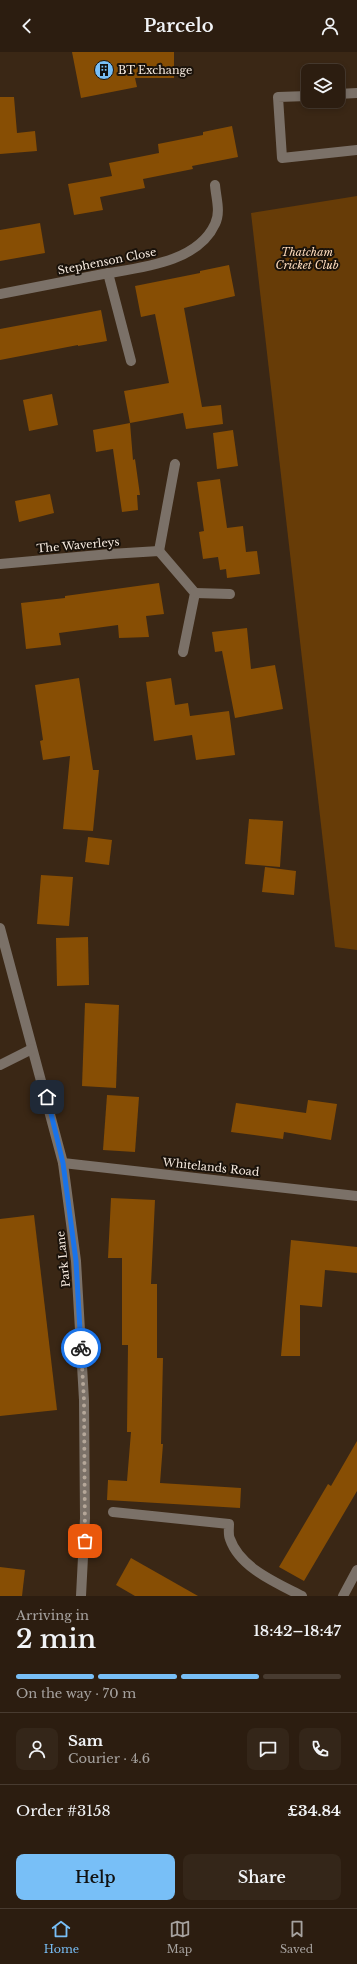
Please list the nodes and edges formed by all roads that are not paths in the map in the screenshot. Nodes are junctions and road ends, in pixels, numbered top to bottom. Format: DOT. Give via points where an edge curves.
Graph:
graph roads {
  1 [pos="357,93"];
  2 [pos="345,94"];
  3 [pos="301,96"];
  4 [pos="357,150"];
  5 [pos="215,185"];
  6 [pos="108,273"];
  7 [pos="0,294"];
  8 [pos="132,361"];
  9 [pos="175,464"];
  10 [pos="159,551"];
  11 [pos="0,564"];
  12 [pos="194,593"];
  13 [pos="230,594"];
  14 [pos="184,652"];
  15 [pos="0,928"];
  16 [pos="32,1049"];
  17 [pos="0,1065"];
  18 [pos="63,1163"];
  19 [pos="357,1196"];
  20 [pos="112,1512"];
  21 [pos="357,1570"];
  22 [pos="81,1596"];
  23 [pos="302,1596"];
  24 [pos="343,1596"];
  1 -- 2 [label="street"];
  3 -- 4 [label="street" via="278,97 282,158"];
  5 -- 6 [label="street, Stephenson Close" via="217,220 211,232 200,242 184,253 159,264"];
  6 -- 7 [label="street, Stephenson Close"];
  6 -- 8 [label="street"];
  9 -- 10 [label="street"];
  10 -- 11 [label="street, The Waverleys"];
  10 -- 12 [label="street"];
  12 -- 13 [label="street"];
  12 -- 14 [label="street"];
  15 -- 16 [label="street, Park Lane"];
  16 -- 17 [label="street"];
  16 -- 18 [label="street, Park Lane"];
  18 -- 19 [label="street, Whitelands Road"];
  18 -- 22 [label="street, Park Lane" via="76,1261 84,1400 85,1518"];
  20 -- 23 [label="street" via="229,1524 230,1538 236,1552 245,1561 265,1576"];
  21 -- 24 [label="street"];
}
